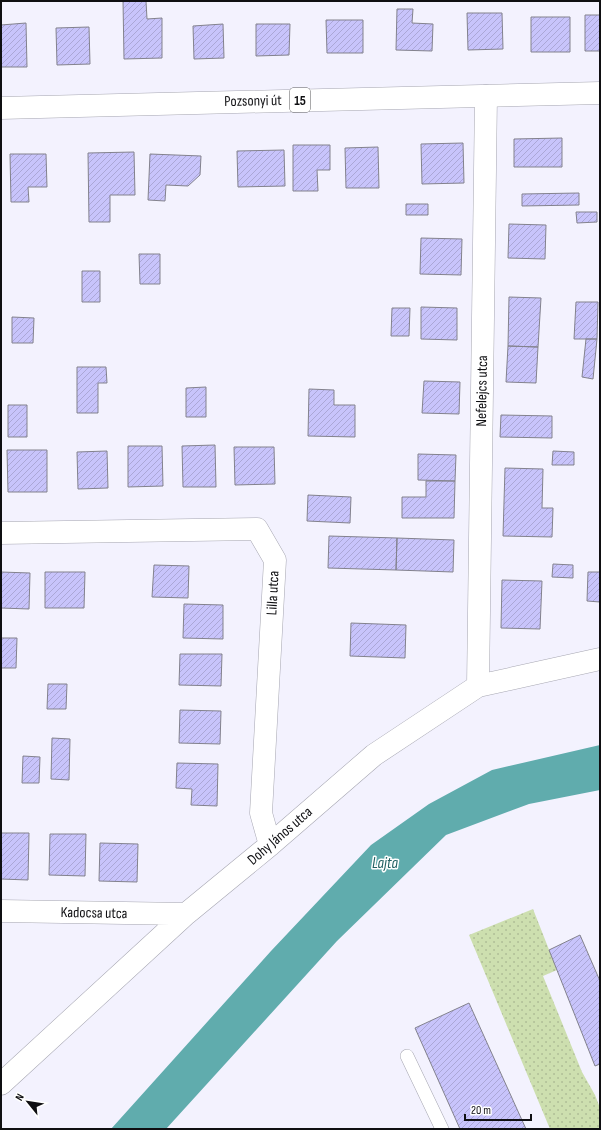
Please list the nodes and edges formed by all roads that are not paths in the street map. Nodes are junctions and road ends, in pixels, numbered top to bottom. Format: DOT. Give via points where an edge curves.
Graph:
graph roads {
  1 [pos="600,93"];
  2 [pos="486,96"];
  3 [pos="1,108"];
  4 [pos="1,533"];
  5 [pos="600,659"];
  6 [pos="478,686"];
  7 [pos="270,845"];
  8 [pos="1,911"];
  9 [pos="186,914"];
  10 [pos="407,1056"];
  11 [pos="1,1084"];
  12 [pos="442,1129"];
  1 -- 2 [label="street, Pozsonyi út / 15"];
  2 -- 3 [label="street, Pozsonyi út / 15"];
  2 -- 6 [label="street, Nefelejcs utca"];
  4 -- 7 [label="street, Lilla utca" via="257,529 274,560 261,813"];
  5 -- 6 [label="street, Dohy János utca"];
  6 -- 7 [label="street, Dohy János utca" via="374,755"];
  7 -- 9 [label="street, Dohy János utca"];
  8 -- 9 [label="street, Kadocsa utca"];
  9 -- 11 [label="street, Dohy János utca"];
  10 -- 12 [label="lane"];
}
